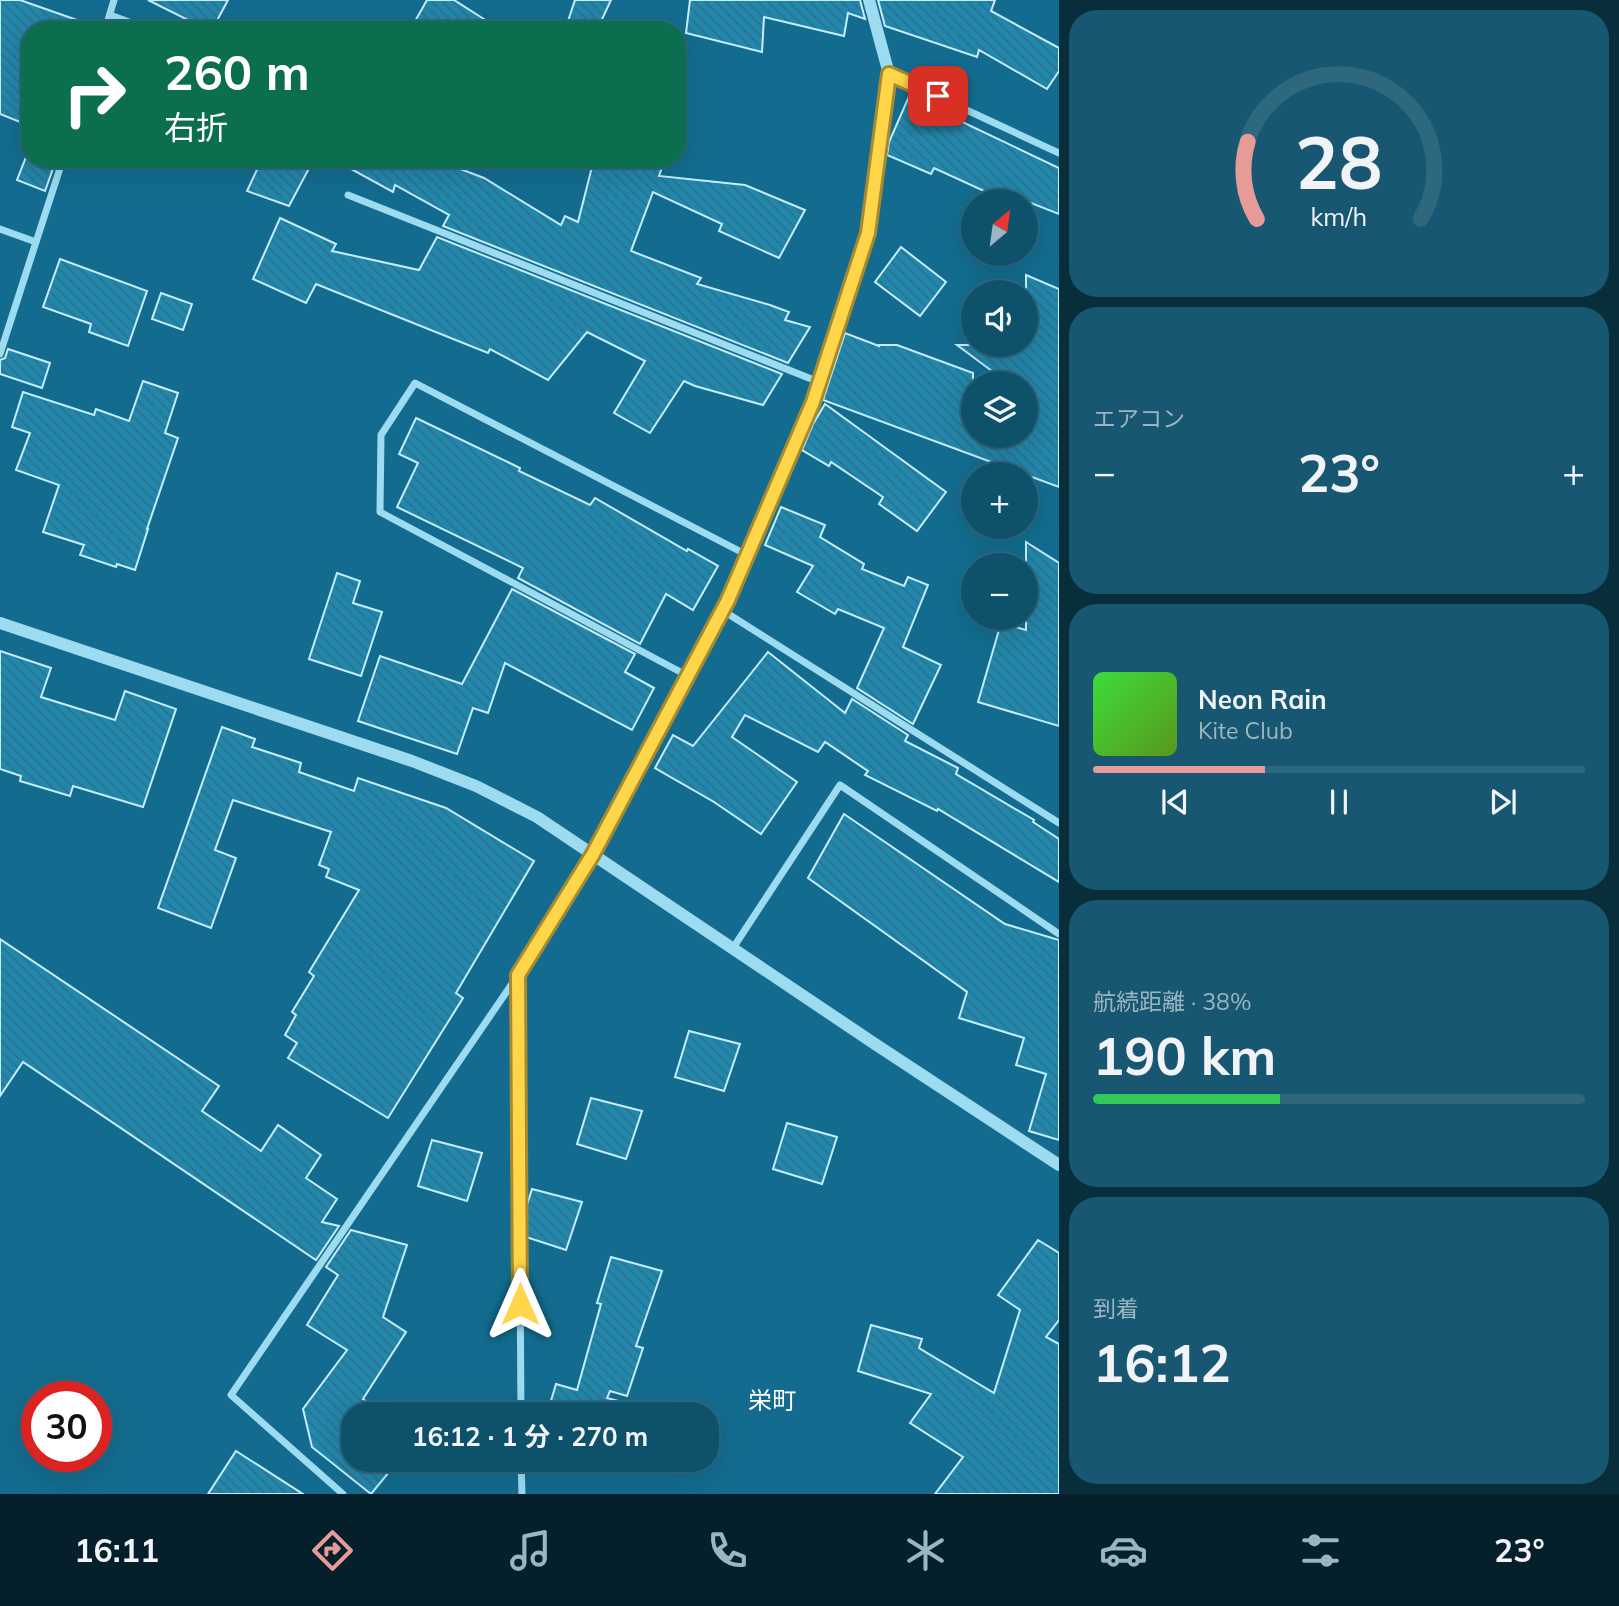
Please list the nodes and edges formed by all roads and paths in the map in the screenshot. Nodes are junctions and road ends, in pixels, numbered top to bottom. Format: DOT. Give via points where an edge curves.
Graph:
graph roads {
  1 [pos="114,0"];
  2 [pos="869,0"];
  3 [pos="110,15"];
  4 [pos="108,21"];
  5 [pos="126,21"];
  6 [pos="889,74"];
  7 [pos="1059,153"];
  8 [pos="60,168"];
  9 [pos="348,195"];
  10 [pos="0,229"];
  11 [pos="36,242"];
  12 [pos="0,354"];
  13 [pos="819,382"];
  14 [pos="747,555"];
  15 [pos="722,610"];
  16 [pos="0,622"];
  17 [pos="688,676"];
  18 [pos="1059,823"];
  19 [pos="593,854"];
  20 [pos="1059,934"];
  21 [pos="733,948"];
  22 [pos="518,975"];
  23 [pos="1059,1165"];
  24 [pos="521,1402"];
  25 [pos="521,1472"];
  26 [pos="343,1494"];
  27 [pos="522,1494"];
  1 -- 3 [label="street"];
  2 -- 6 [label="street"];
  3 -- 4 [label="street"];
  3 -- 5 [label="street"];
  6 -- 7 [label="street"];
  6 -- 13 [label="street" via="868,233"];
  8 -- 11 [label="street"];
  9 -- 13 [label="street"];
  10 -- 11 [label="street"];
  11 -- 12 [label="street"];
  13 -- 14 [label="street"];
  14 -- 15 [label="street"];
  14 -- 17 [label="street" via="415,383 381,435 380,512"];
  15 -- 17 [label="street"];
  15 -- 18 [label="street"];
  16 -- 19 [label="street" via="412,761 537,817"];
  17 -- 19 [label="street"];
  19 -- 21 [label="street"];
  19 -- 22 [label="street"];
  20 -- 21 [label="street" via="840,786"];
  21 -- 23 [label="street"];
  22 -- 24 [label="street"];
  22 -- 26 [label="street" via="231,1395"];
  25 -- 27 [label="street"];
}
